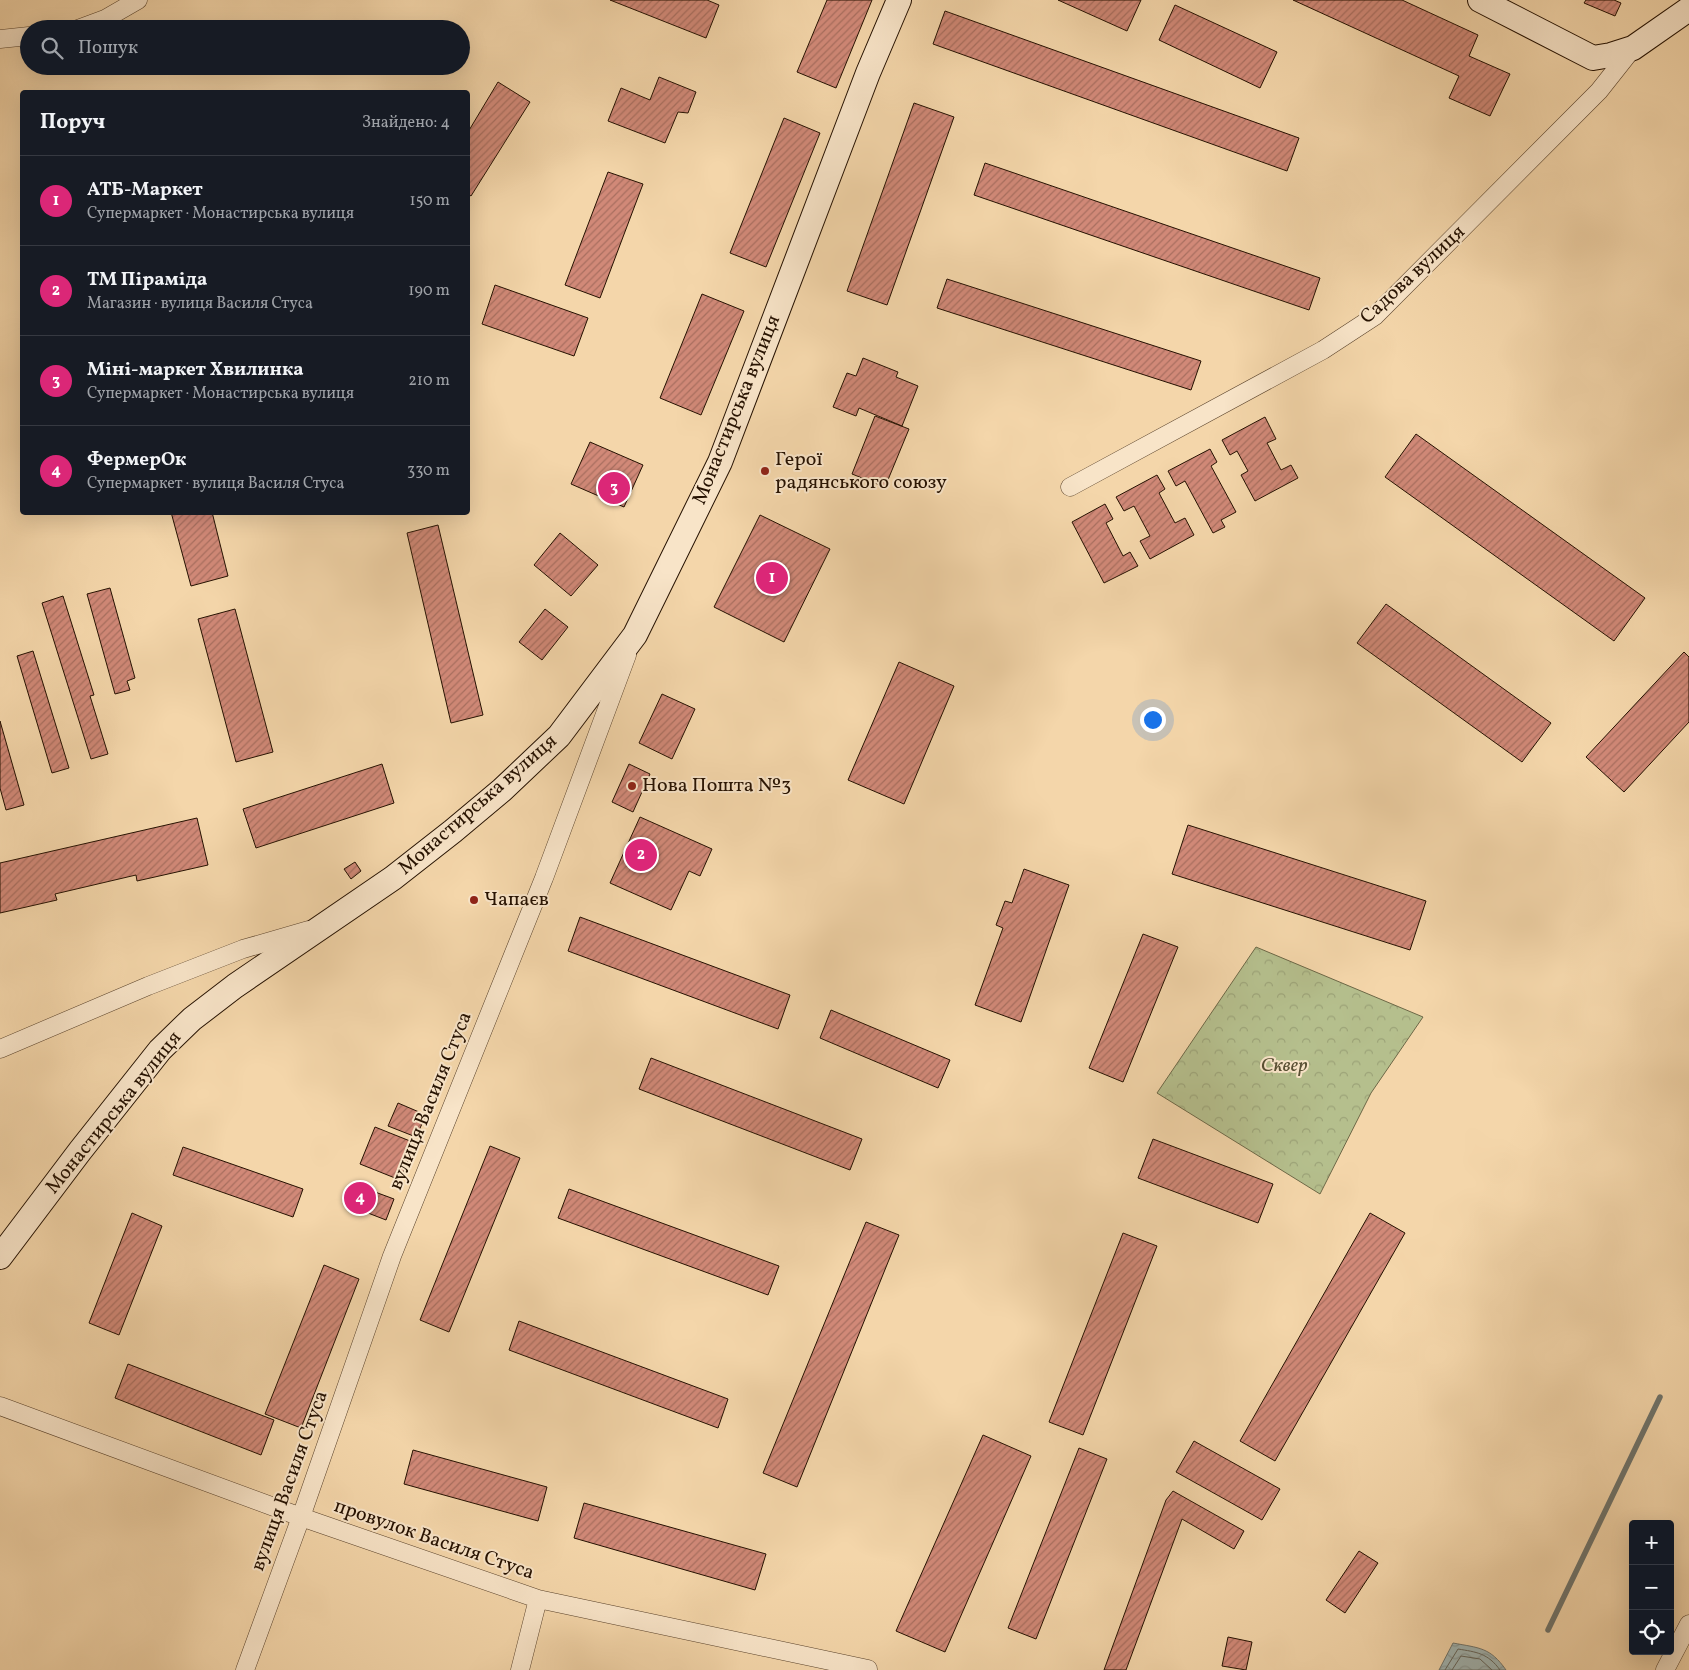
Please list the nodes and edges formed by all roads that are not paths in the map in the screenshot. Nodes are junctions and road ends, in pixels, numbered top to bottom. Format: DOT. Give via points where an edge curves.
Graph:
graph roads {
  1 [pos="138,0"];
  2 [pos="899,0"];
  3 [pos="1480,0"];
  4 [pos="1689,9"];
  5 [pos="103,20"];
  6 [pos="20,37"];
  7 [pos="0,39"];
  8 [pos="1622,52"];
  9 [pos="1070,487"];
  10 [pos="634,634"];
  11 [pos="328,924"];
  12 [pos="0,1049"];
  13 [pos="4,1251"];
  14 [pos="0,1406"];
  15 [pos="301,1517"];
  16 [pos="538,1599"];
  17 [pos="1689,1624"];
  18 [pos="868,1669"];
  19 [pos="245,1670"];
  20 [pos="520,1670"];
  21 [pos="1665,1670"];
  1 -- 5 [label="street"];
  2 -- 10 [label="main road, Монастирська вулиця" via="868,72 720,462"];
  3 -- 8 [label="main road" via="1594,58"];
  4 -- 8 [label="main road, Садова вулиця"];
  6 -- 7 [label="street"];
  8 -- 9 [label="street, Садова вулиця" via="1599,91 1375,316 1323,350"];
  10 -- 11 [label="main road, Монастирська вулиця" via="559,736 453,832"];
  10 -- 15 [label="street, вулиця Василя Стуса" via="544,878 392,1256"];
  11 -- 12 [label="street" via="243,949"];
  11 -- 13 [label="main road, Монастирська вулиця" via="235,986 192,1019 160,1050"];
  14 -- 15 [label="street, провулок Василя Стуса"];
  15 -- 16 [label="street, провулок Василя Стуса"];
  15 -- 19 [label="street, вулиця Василя Стуса"];
  16 -- 18 [label="street, провулок Василя Стуса"];
  16 -- 20 [label="street"];
  17 -- 21 [label="street"];
}
